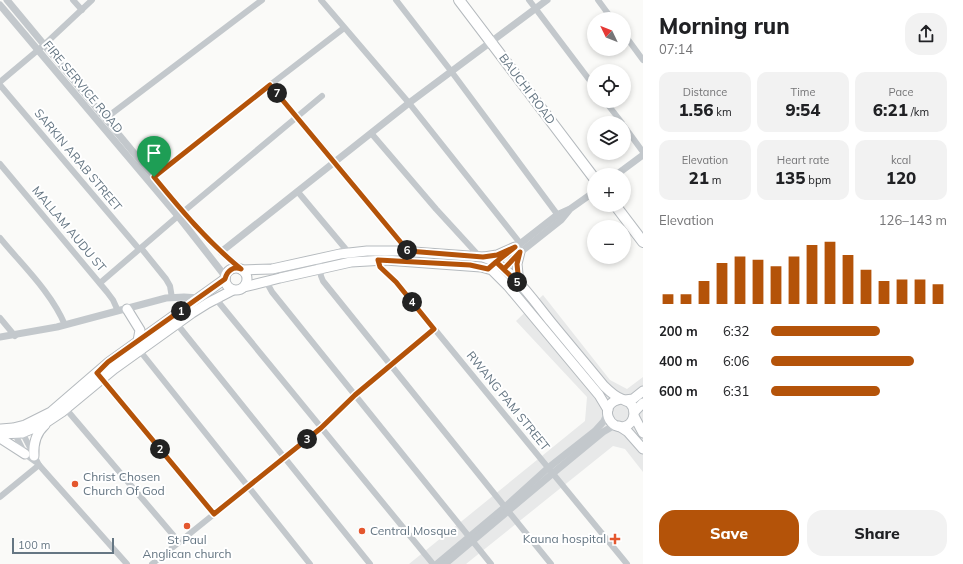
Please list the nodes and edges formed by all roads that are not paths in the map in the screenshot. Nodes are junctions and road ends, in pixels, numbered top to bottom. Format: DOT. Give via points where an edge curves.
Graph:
graph roads {
  1 [pos="7,0"];
  2 [pos="73,0"];
  3 [pos="92,0"];
  4 [pos="262,0"];
  5 [pos="321,0"];
  6 [pos="396,0"];
  7 [pos="459,0"];
  8 [pos="467,0"];
  9 [pos="529,0"];
  10 [pos="547,0"];
  11 [pos="598,0"];
  12 [pos="0,5"];
  13 [pos="536,9"];
  14 [pos="82,10"];
  15 [pos="607,12"];
  16 [pos="344,28"];
  17 [pos="494,40"];
  18 [pos="631,44"];
  19 [pos="44,45"];
  20 [pos="38,50"];
  21 [pos="643,60"];
  22 [pos="451,71"];
  23 [pos="587,77"];
  24 [pos="0,84"];
  25 [pos="270,85"];
  26 [pos="322,96"];
  27 [pos="409,104"];
  28 [pos="610,108"];
  29 [pos="617,116"];
  30 [pos="297,117"];
  31 [pos="106,118"];
  32 [pos="371,133"];
  33 [pos="631,136"];
  34 [pos="643,152"];
  35 [pos="643,155"];
  36 [pos="335,162"];
  37 [pos="0,164"];
  38 [pos="587,168"];
  39 [pos="595,168"];
  40 [pos="625,168"];
  41 [pos="154,177"];
  42 [pos="298,192"];
  43 [pos="587,197"];
  44 [pos="620,212"];
  45 [pos="627,212"];
  46 [pos="181,214"];
  47 [pos="559,217"];
  48 [pos="643,233"];
  49 [pos="0,238"];
  50 [pos="643,242"];
  51 [pos="518,247"];
  52 [pos="140,248"];
  53 [pos="377,250"];
  54 [pos="408,251"];
  55 [pos="221,252"];
  56 [pos="349,253"];
  57 [pos="318,259"];
  58 [pos="378,260"];
  59 [pos="483,262"];
  60 [pos="496,262"];
  61 [pos="319,269"];
  62 [pos="242,270"];
  63 [pos="502,273"];
  64 [pos="225,278"];
  65 [pos="266,281"];
  66 [pos="100,283"];
  67 [pos="519,284"];
  68 [pos="244,287"];
  69 [pos="233,290"];
  70 [pos="172,298"];
  71 [pos="200,298"];
  72 [pos="216,299"];
  73 [pos="123,310"];
  74 [pos="0,318"];
  75 [pos="177,324"];
  76 [pos="65,325"];
  77 [pos="434,329"];
  78 [pos="15,336"];
  79 [pos="0,338"];
  80 [pos="138,341"];
  81 [pos="140,351"];
  82 [pos="390,365"];
  83 [pos="99,376"];
  84 [pos="643,391"];
  85 [pos="355,395"];
  86 [pos="623,400"];
  87 [pos="643,403"];
  88 [pos="66,408"];
  89 [pos="608,412"];
  90 [pos="634,414"];
  91 [pos="52,419"];
  92 [pos="617,426"];
  93 [pos="0,428"];
  94 [pos="321,428"];
  95 [pos="17,431"];
  96 [pos="643,433"];
  97 [pos="0,434"];
  98 [pos="0,438"];
  99 [pos="643,449"];
  100 [pos="29,455"];
  101 [pos="284,458"];
  102 [pos="39,465"];
  103 [pos="550,471"];
  104 [pos="248,487"];
  105 [pos="0,497"];
  106 [pos="506,509"];
  107 [pos="214,514"];
  108 [pos="471,539"];
  109 [pos="179,542"];
  110 [pos="127,564"];
  111 [pos="152,564"];
  112 [pos="310,564"];
  113 [pos="370,564"];
  114 [pos="433,564"];
  115 [pos="437,564"];
  116 [pos="446,564"];
  117 [pos="491,564"];
  118 [pos="551,564"];
  119 [pos="627,564"];
  1 -- 19 [label="street"];
  2 -- 14 [label="street"];
  3 -- 14 [label="street"];
  4 -- 31 [label="street"];
  5 -- 16 [label="street"];
  6 -- 22 [label="street"];
  7 -- 17 [label="highway, BAUCHI ROAD"];
  8 -- 17 [label="highway, BAUCHI ROAD"];
  9 -- 13 [label="street"];
  10 -- 13 [label="street"];
  11 -- 15 [label="street"];
  12 -- 20 [label="street, FIRE SERVICE ROAD"];
  13 -- 17 [label="street"];
  13 -- 23 [label="street"];
  14 -- 19 [label="street"];
  16 -- 25 [label="street"];
  16 -- 27 [label="street"];
  17 -- 22 [label="street"];
  17 -- 38 [label="highway, BAUCHI ROAD"];
  17 -- 39 [label="highway, BAUCHI ROAD"];
  18 -- 21 [label="street"];
  19 -- 20 [label="street"];
  19 -- 31 [label="street"];
  20 -- 24 [label="street"];
  20 -- 46 [label="street, FIRE SERVICE ROAD"];
  22 -- 27 [label="street"];
  22 -- 47 [label="street"];
  24 -- 52 [label="street, SARKIN ARAB STREET"];
  25 -- 30 [label="street"];
  25 -- 41 [label="street"];
  26 -- 30 [label="street"];
  27 -- 32 [label="street"];
  27 -- 51 [label="street"];
  28 -- 29 [label="street"];
  30 -- 36 [label="street"];
  30 -- 46 [label="street"];
  31 -- 41 [label="street"];
  32 -- 36 [label="street"];
  32 -- 59 [label="street"];
  33 -- 34 [label="street"];
  35 -- 40 [label="street"];
  36 -- 42 [label="street"];
  36 -- 54 [label="street"];
  37 -- 66 [label="street, MALLAM AUDU ST"];
  41 -- 46 [label="street"];
  42 -- 55 [label="street"];
  42 -- 56 [label="street"];
  43 -- 47 [label="street"];
  44 -- 50 [label="highway"];
  45 -- 48 [label="highway"];
  46 -- 52 [label="street"];
  46 -- 55 [label="street"];
  46 -- 64 [label="street, FIRE SERVICE ROAD"];
  47 -- 51 [label="street"];
  49 -- 76 [label="street" via="52,300"];
  51 -- 59 [label="main road"];
  51 -- 60 [label="street"];
  51 -- 63 [label="street"];
  51 -- 67 [label="main road"];
  52 -- 66 [label="street"];
  52 -- 70 [label="street, SARKIN ARAB STREET" via="166,279"];
  53 -- 54 [label="main road"];
  53 -- 56 [label="main road"];
  53 -- 58 [label="street, RWANG PAM STREET"];
  54 -- 59 [label="main road"];
  55 -- 62 [label="street"];
  56 -- 57 [label="main road"];
  57 -- 61 [label="street"];
  57 -- 62 [label="main road" via="272,269"];
  58 -- 59 [label="main road"];
  58 -- 61 [label="main road" via="351,262"];
  58 -- 77 [label="street, RWANG PAM STREET" via="380,267 396,282"];
  59 -- 60 [label="main road"];
  59 -- 63 [label="main road"];
  60 -- 63 [label="main road"];
  61 -- 65 [label="main road"];
  61 -- 82 [label="street" via="323,281"];
  62 -- 64 [label="main road" via="230,270"];
  62 -- 68 [label="main road" via="247,278"];
  63 -- 67 [label="main road"];
  63 -- 89 [label="main road" via="598,395"];
  64 -- 69 [label="main road" via="227,285"];
  64 -- 71 [label="main road"];
  65 -- 68 [label="main road"];
  65 -- 85 [label="street"];
  66 -- 73 [label="street, MALLAM AUDU ST"];
  67 -- 86 [label="main road" via="604,386"];
  68 -- 69 [label="main road"];
  69 -- 72 [label="main road"];
  70 -- 71 [label="street"];
  70 -- 73 [label="street"];
  71 -- 80 [label="main road"];
  72 -- 75 [label="main road"];
  72 -- 94 [label="street"];
  73 -- 76 [label="street"];
  73 -- 80 [label="main road" via="140,330"];
  74 -- 78 [label="street"];
  75 -- 81 [label="main road"];
  75 -- 101 [label="street"];
  76 -- 78 [label="street"];
  77 -- 82 [label="street"];
  77 -- 103 [label="street, RWANG PAM STREET"];
  78 -- 79 [label="street"];
  80 -- 83 [label="main road"];
  81 -- 83 [label="main road"];
  81 -- 104 [label="street"];
  82 -- 85 [label="street"];
  82 -- 106 [label="street"];
  83 -- 88 [label="main road"];
  83 -- 95 [label="main road" via="51,412"];
  83 -- 107 [label="street"];
  84 -- 86 [label="main road" via="633,399"];
  85 -- 94 [label="street"];
  85 -- 108 [label="street"];
  86 -- 89 [label="main road" via="613,402"];
  86 -- 90 [label="main road" via="632,405"];
  87 -- 90 [label="main road"];
  88 -- 91 [label="main road"];
  88 -- 109 [label="street"];
  89 -- 92 [label="main road" via="611,422"];
  89 -- 103 [label="street" via="595,432"];
  90 -- 92 [label="main road" via="628,424"];
  90 -- 96 [label="main road"];
  91 -- 95 [label="main road" via="44,424"];
  91 -- 100 [label="main road" via="41,429"];
  92 -- 99 [label="main road" via="628,432"];
  92 -- 103 [label="street" via="603,432"];
  93 -- 95 [label="main road"];
  94 -- 101 [label="street"];
  94 -- 114 [label="street"];
  95 -- 97 [label="main road"];
  95 -- 100 [label="street"];
  98 -- 100 [label="main road"];
  100 -- 102 [label="street"];
  101 -- 104 [label="street"];
  101 -- 113 [label="street"];
  102 -- 105 [label="street"];
  102 -- 110 [label="street"];
  103 -- 106 [label="street"];
  103 -- 119 [label="street, RWANG PAM STREET"];
  104 -- 107 [label="street"];
  104 -- 112 [label="street"];
  106 -- 108 [label="street"];
  106 -- 118 [label="street"];
  107 -- 109 [label="street"];
  108 -- 115 [label="street"];
  108 -- 116 [label="street"];
  108 -- 117 [label="street"];
  109 -- 111 [label="street"];
}
